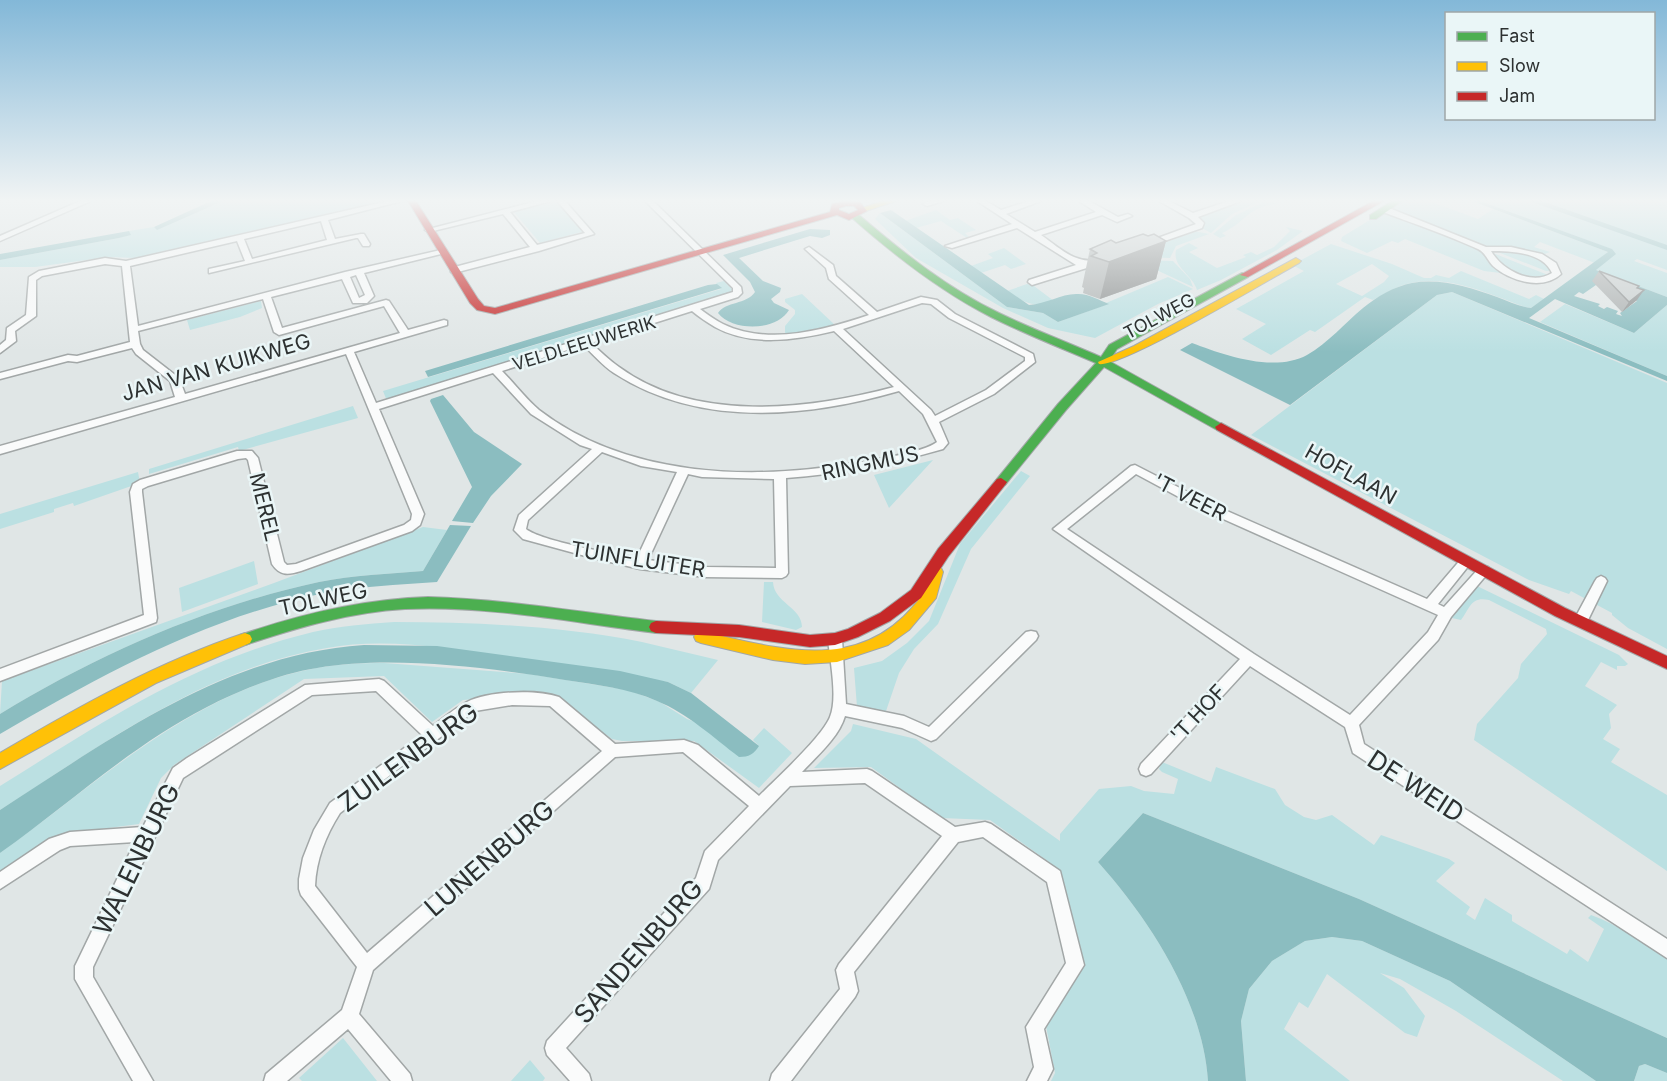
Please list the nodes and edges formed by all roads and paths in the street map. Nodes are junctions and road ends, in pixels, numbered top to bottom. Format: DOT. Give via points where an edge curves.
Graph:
graph roads {
  1 [pos="181,251"];
  2 [pos="245,251"];
  3 [pos="291,251"];
  4 [pos="440,251"];
  5 [pos="442,251"];
  6 [pos="526,251"];
  7 [pos="812,251"];
  8 [pos="898,251"];
  9 [pos="1061,251"];
  10 [pos="1308,251"];
  11 [pos="1487,251"];
  12 [pos="1521,251"];
  13 [pos="699,252"];
  14 [pos="1114,257"];
  15 [pos="249,261"];
  16 [pos="126,264"];
  17 [pos="1085,265"];
  18 [pos="454,270"];
  19 [pos="212,271"];
  20 [pos="359,272"];
  21 [pos="345,276"];
  22 [pos="1032,282"];
  23 [pos="266,296"];
  24 [pos="694,309"];
  25 [pos="875,315"];
  26 [pos="444,323"];
  27 [pos="836,328"];
  28 [pos="135,329"];
  29 [pos="405,334"];
  30 [pos="585,342"];
  31 [pos="135,344"];
  32 [pos="0,350"];
  33 [pos="349,350"];
  34 [pos="1103,362"];
  35 [pos="496,370"];
  36 [pos="0,376"];
  37 [pos="900,388"];
  38 [pos="181,398"];
  39 [pos="374,407"];
  40 [pos="933,421"];
  41 [pos="600,448"];
  42 [pos="0,450"];
  43 [pos="684,470"];
  44 [pos="780,477"];
  45 [pos="1466,561"];
  46 [pos="640,564"];
  47 [pos="938,565"];
  48 [pos="1484,570"];
  49 [pos="1600,581"];
  50 [pos="1429,606"];
  51 [pos="1446,613"];
  52 [pos="1581,620"];
  53 [pos="673,629"];
  54 [pos="1031,636"];
  55 [pos="835,639"];
  56 [pos="837,656"];
  57 [pos="1250,658"];
  58 [pos="1667,663"];
  59 [pos="0,675"];
  60 [pos="839,709"];
  61 [pos="1351,723"];
  62 [pos="432,735"];
  63 [pos="612,751"];
  64 [pos="4,759"];
  65 [pos="1146,769"];
  66 [pos="786,779"];
  67 [pos="760,806"];
  68 [pos="147,834"];
  69 [pos="953,835"];
  70 [pos="0,881"];
  71 [pos="1667,949"];
  72 [pos="366,965"];
  73 [pos="349,1016"];
  74 [pos="144,1081"];
  75 [pos="273,1081"];
  76 [pos="403,1081"];
  77 [pos="582,1081"];
  78 [pos="779,1081"];
  79 [pos="1036,1081"];
  1 -- 16 [label="street"];
  2 -- 15 [label="street"];
  3 -- 15 [label="street"];
  4 -- 20 [label="street"];
  5 -- 18 [label="main road"];
  6 -- 18 [label="street"];
  7 -- 25 [label="street" via="830,267 832,277"];
  8 -- 34 [label="main road, HOFLAAN" via="993,314"];
  9 -- 17 [label="street"];
  10 -- 34 [label="main road, TOLWEG" via="1238,295"];
  11 -- 12 [label="street" via="1496,265 1511,274 1541,280 1557,274 1550,262"];
  13 -- 18 [label="main road" via="495,311 488,311 474,301"];
  13 -- 24 [label="street, VELDLEEUWERIK" via="739,290 735,296"];
  14 -- 17 [label="street"];
  15 -- 19 [label="street"];
  16 -- 28 [label="street"];
  16 -- 32 [label="street" via="105,261 39,273 32,279 31,316 10,330 11,341"];
  17 -- 22 [label="street"];
  20 -- 21 [label="street"];
  20 -- 21 [label="street" via="370,296 364,301 356,301"];
  21 -- 23 [label="street"];
  23 -- 28 [label="street"];
  23 -- 29 [label="street" via="279,332 386,303"];
  24 -- 27 [label="street, RINGMUS" via="708,321 745,336 797,337"];
  24 -- 30 [label="street, VELDLEEUWERIK"];
  25 -- 27 [label="street, RINGMUS"];
  25 -- 40 [label="street, RINGMUS" via="921,300 934,302 952,316 1030,356 1030,362 990,392"];
  26 -- 29 [label="street, JAN VAN KUIKWEG"];
  27 -- 37 [label="street"];
  28 -- 31 [label="street"];
  29 -- 33 [label="street, JAN VAN KUIKWEG"];
  30 -- 35 [label="street, VELDLEEUWERIK"];
  30 -- 37 [label="street" via="597,357 636,382 720,407 816,408"];
  31 -- 36 [label="street"];
  31 -- 38 [label="street" via="139,352 175,380"];
  33 -- 38 [label="street, JAN VAN KUIKWEG"];
  33 -- 39 [label="street, MEREL"];
  34 -- 45 [label="main road, HOFLAAN"];
  34 -- 47 [label="main road, TOLWEG" via="1062,407"];
  35 -- 39 [label="street, VELDLEEUWERIK"];
  35 -- 41 [label="street, RINGMUS" via="535,413"];
  37 -- 40 [label="street"];
  38 -- 42 [label="street, JAN VAN KUIKWEG"];
  39 -- 59 [label="street, MEREL" via="418,514 416,522 284,570 279,564 253,458 248,454 144,483 136,492 151,618"];
  40 -- 44 [label="street, RINGMUS" via="942,438 939,447 853,470"];
  41 -- 43 [label="street, RINGMUS"];
  41 -- 46 [label="street, TUINFLUITER" via="523,518 520,530 527,536 594,556"];
  43 -- 44 [label="street, RINGMUS"];
  43 -- 46 [label="street"];
  44 -- 46 [label="street, TUINFLUITER" via="782,573 696,572"];
  45 -- 48 [label="main road, HOFLAAN"];
  45 -- 50 [label="street"];
  47 -- 55 [label="main road, TOLWEG" via="911,599 884,617"];
  47 -- 56 [label="main road, TOLWEG" via="931,594 904,626 883,641"];
  48 -- 51 [label="street"];
  48 -- 52 [label="main road, HOFLAAN"];
  49 -- 52 [label="street"];
  50 -- 51 [label="street, 'T VEER"];
  50 -- 57 [label="street, 'T VEER" via="1207,507 1135,469 1059,529"];
  51 -- 61 [label="street" via="1433,636"];
  52 -- 58 [label="main road, HOFLAAN"];
  53 -- 55 [label="main road, TOLWEG" via="739,631 793,642"];
  53 -- 56 [label="main road, TOLWEG" via="772,654"];
  53 -- 64 [label="main road, TOLWEG" via="528,610 429,603 307,620 188,660 137,684"];
  54 -- 60 [label="street" via="931,735 904,722"];
  55 -- 56 [label="street, SANDENBURG"];
  56 -- 60 [label="street, SANDENBURG"];
  57 -- 61 [label="street"];
  57 -- 65 [label="street, 'T HOF"];
  60 -- 66 [label="street, SANDENBURG" via="823,739"];
  61 -- 71 [label="street, DE WEID" via="1358,748"];
  62 -- 63 [label="street, ZUILENBURG" via="482,702 544,698 554,701"];
  62 -- 68 [label="street, WALENBURG" via="379,685 310,689 178,773"];
  62 -- 72 [label="street, ZUILENBURG" via="335,808 325,820 307,877 307,889"];
  63 -- 67 [label="street" via="684,746"];
  63 -- 72 [label="street, LUNENBURG"];
  66 -- 67 [label="street, SANDENBURG"];
  66 -- 69 [label="street" via="867,776"];
  67 -- 77 [label="street, SANDENBURG" via="711,856 702,883 554,1048"];
  68 -- 70 [label="street" via="70,839"];
  68 -- 74 [label="street, WALENBURG" via="84,966 84,979"];
  69 -- 78 [label="street" via="845,970 849,991"];
  69 -- 79 [label="street" via="985,829 1054,878 1075,965 1035,1027 1044,1069"];
  72 -- 73 [label="street"];
  73 -- 75 [label="street"];
  73 -- 76 [label="street"];
}
